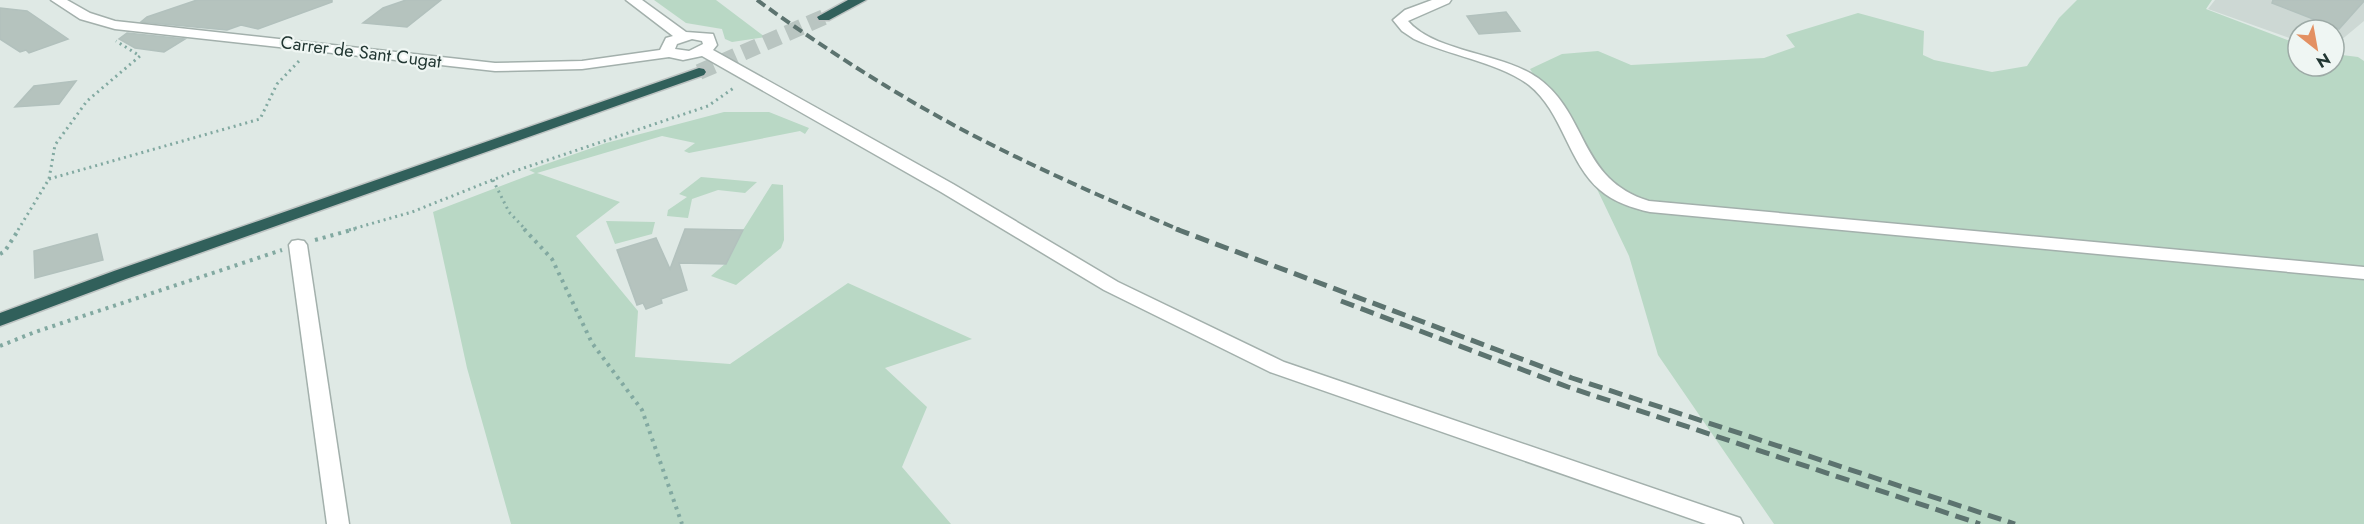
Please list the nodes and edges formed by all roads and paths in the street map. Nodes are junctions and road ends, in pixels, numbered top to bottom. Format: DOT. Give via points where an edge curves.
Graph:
graph roads {
  1 [pos="58,0"];
  2 [pos="633,0"];
  3 [pos="859,0"];
  4 [pos="1444,0"];
  5 [pos="824,17"];
  6 [pos="115,25"];
  7 [pos="682,36"];
  8 [pos="313,46"];
  9 [pos="704,51"];
  10 [pos="669,53"];
  11 [pos="699,72"];
  12 [pos="748,78"];
  13 [pos="49,179"];
  14 [pos="493,180"];
  15 [pos="298,245"];
  16 [pos="0,254"];
  17 [pos="2364,273"];
  18 [pos="0,320"];
  19 [pos="0,346"];
  20 [pos="338,524"];
  21 [pos="682,524"];
  22 [pos="1732,524"];
  1 -- 6 [label="street, Carrer de Sant Cugat" via="96,22"];
  2 -- 7 [label="street"];
  3 -- 5 [label="highway"];
  4 -- 17 [label="street" via="1410,13 1400,20 1403,27 1520,73 1536,83 1549,95 1601,182 1612,193 1633,202 1650,207"];
  6 -- 8 [label="street, Carrer de Sant Cugat"];
  6 -- 13 [label="path" via="102,32 140,56 87,101 54,145"];
  7 -- 9 [label="street" via="708,38 710,45"];
  7 -- 10 [label="street" via="668,44"];
  8 -- 10 [label="street, Carrer de Sant Cugat" via="524,68 614,62"];
  8 -- 13 [label="path" via="278,84 260,119"];
  9 -- 10 [label="street, Carrer de Sant Cugat" via="685,56"];
  9 -- 12 [label="street"];
  11 -- 18 [label="highway"];
  12 -- 14 [label="path" via="708,106"];
  12 -- 22 [label="street" via="947,188 1111,286 1277,367"];
  13 -- 16 [label="path"];
  14 -- 15 [label="path" via="412,212"];
  14 -- 21 [label="path" via="510,212 552,259 591,343 642,410"];
  15 -- 19 [label="path"];
  15 -- 20 [label="street"];
}
